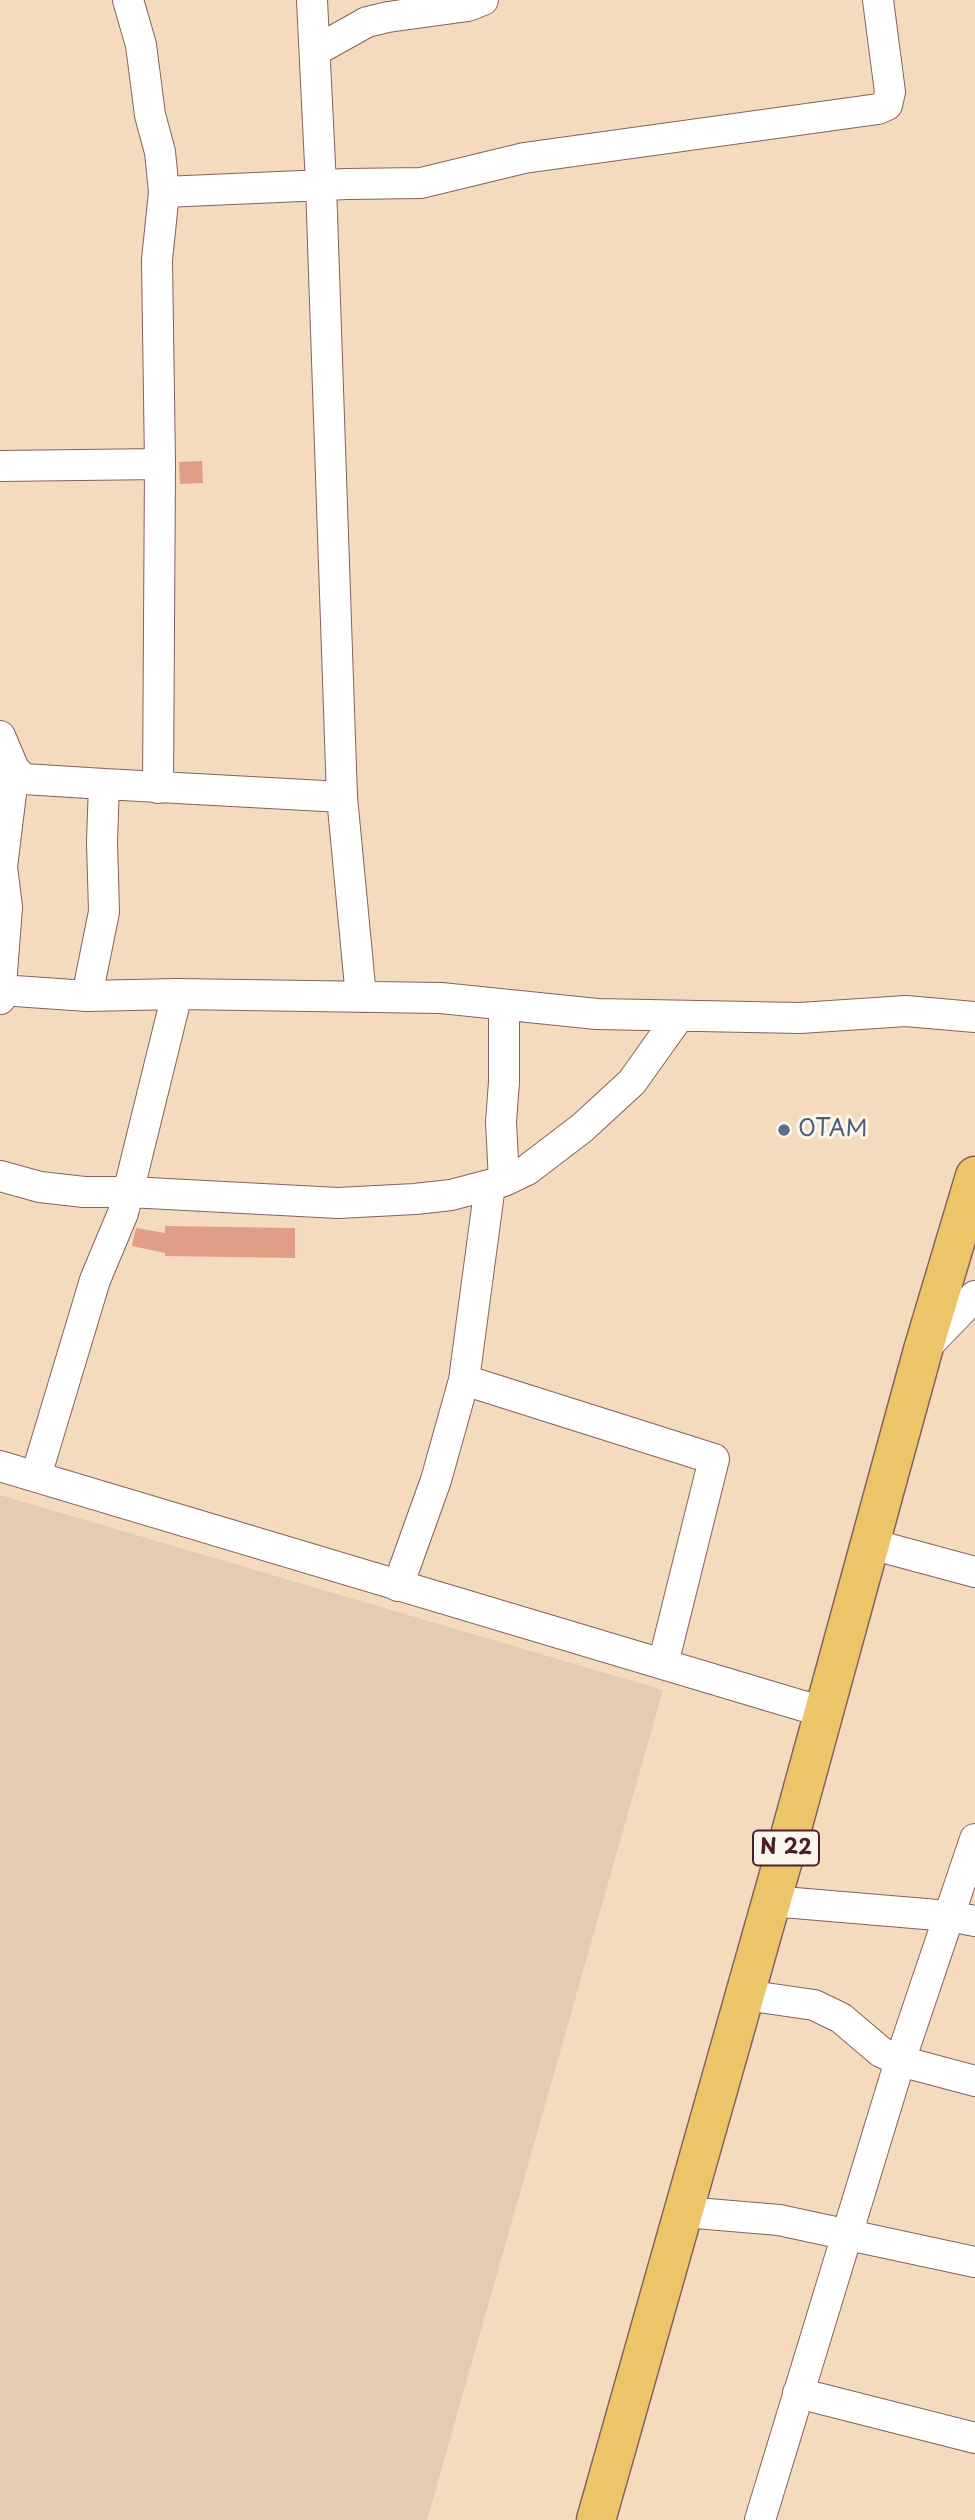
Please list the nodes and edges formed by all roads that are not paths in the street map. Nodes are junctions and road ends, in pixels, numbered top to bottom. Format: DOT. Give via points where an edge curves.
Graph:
graph roads {
  1 [pos="128,0"];
  2 [pos="312,0"];
  3 [pos="483,0"];
  4 [pos="878,0"];
  5 [pos="314,51"];
  6 [pos="321,185"];
  7 [pos="164,192"];
  8 [pos="160,464"];
  9 [pos="0,467"];
  10 [pos="0,736"];
  11 [pos="14,769"];
  12 [pos="104,784"];
  13 [pos="158,788"];
  14 [pos="342,796"];
  15 [pos="1,993"];
  16 [pos="177,994"];
  17 [pos="87,996"];
  18 [pos="361,997"];
  19 [pos="504,1005"];
  20 [pos="679,1016"];
  21 [pos="975,1017"];
  22 [pos="0,1175"];
  23 [pos="975,1176"];
  24 [pos="497,1183"];
  25 [pos="129,1192"];
  26 [pos="975,1296"];
  27 [pos="923,1350"];
  28 [pos="464,1380"];
  29 [pos="0,1465"];
  30 [pos="37,1476"];
  31 [pos="871,1545"];
  32 [pos="975,1572"];
  33 [pos="398,1586"];
  34 [pos="663,1664"];
  35 [pos="822,1713"];
  36 [pos="975,1839"];
  37 [pos="771,1901"];
  38 [pos="962,1919"];
  39 [pos="745,1995"];
  40 [pos="900,2062"];
  41 [pos="975,2081"];
  42 [pos="684,2212"];
  43 [pos="846,2234"];
  44 [pos="975,2262"];
  45 [pos="798,2393"];
  46 [pos="975,2438"];
  47 [pos="596,2520"];
  48 [pos="760,2520"];
  1 -- 7 [label="street" via="141,46"];
  2 -- 5 [label="street"];
  3 -- 5 [label="street" via="366,22"];
  4 -- 6 [label="street" via="890,92 884,107 524,158 421,183"];
  5 -- 6 [label="street"];
  6 -- 7 [label="street"];
  6 -- 14 [label="street"];
  7 -- 8 [label="street" via="157,260"];
  8 -- 9 [label="street"];
  8 -- 13 [label="street"];
  10 -- 11 [label="street"];
  11 -- 12 [label="street" via="33,781"];
  11 -- 15 [label="street" via="2,867 7,907"];
  12 -- 13 [label="street"];
  12 -- 17 [label="street" via="104,912"];
  13 -- 14 [label="street"];
  14 -- 18 [label="street"];
  15 -- 17 [label="street"];
  16 -- 17 [label="street"];
  16 -- 18 [label="street"];
  16 -- 25 [label="street"];
  18 -- 19 [label="street"];
  19 -- 20 [label="street"];
  19 -- 24 [label="street"];
  20 -- 21 [label="street" via="800,1018 906,1011"];
  20 -- 24 [label="street" via="632,1082 582,1128 527,1170"];
  22 -- 25 [label="street" via="62,1190"];
  23 -- 27 [label="main road, N 22"];
  24 -- 25 [label="street" via="439,1197 338,1203"];
  24 -- 28 [label="street"];
  25 -- 30 [label="street" via="95,1280"];
  26 -- 27 [label="street"];
  27 -- 31 [label="main road, N 22"];
  28 -- 33 [label="street" via="436,1480"];
  28 -- 34 [label="street" via="714,1459"];
  29 -- 30 [label="street"];
  30 -- 33 [label="street"];
  31 -- 32 [label="street"];
  31 -- 35 [label="main road, N 22"];
  33 -- 34 [label="street"];
  34 -- 35 [label="street"];
  35 -- 37 [label="main road, N 22"];
  36 -- 38 [label="street"];
  37 -- 38 [label="street"];
  37 -- 39 [label="main road, N 22"];
  38 -- 40 [label="street"];
  39 -- 40 [label="street" via="814,2005 841,2018"];
  39 -- 42 [label="main road, N 22"];
  40 -- 41 [label="street"];
  40 -- 43 [label="street"];
  42 -- 43 [label="street" via="779,2220"];
  42 -- 47 [label="main road, N 22"];
  43 -- 44 [label="street"];
  43 -- 45 [label="street"];
  45 -- 46 [label="street"];
  45 -- 48 [label="street"];
}
